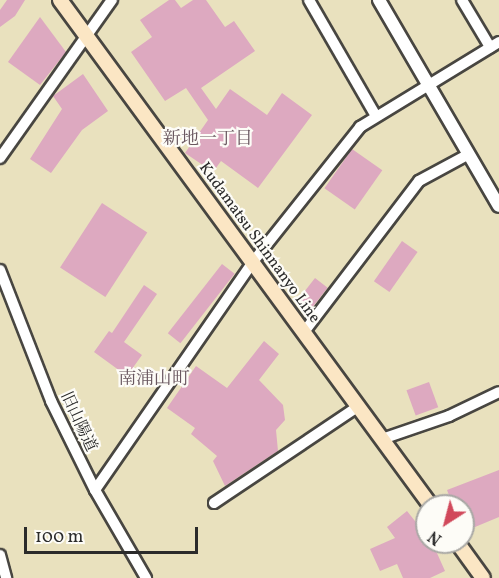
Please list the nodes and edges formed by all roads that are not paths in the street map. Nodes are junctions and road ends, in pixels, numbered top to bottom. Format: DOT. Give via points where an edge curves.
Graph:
graph roads {
  1 [pos="60,0"];
  2 [pos="112,0"];
  3 [pos="309,0"];
  4 [pos="379,0"];
  5 [pos="462,0"];
  6 [pos="87,35"];
  7 [pos="495,45"];
  8 [pos="428,85"];
  9 [pos="376,116"];
  10 [pos="467,155"];
  11 [pos="0,158"];
  12 [pos="499,206"];
  13 [pos="252,263"];
  14 [pos="0,270"];
  15 [pos="304,333"];
  16 [pos="499,392"];
  17 [pos="359,406"];
  18 [pos="382,438"];
  19 [pos="95,490"];
  20 [pos="422,494"];
  21 [pos="214,503"];
  22 [pos="466,554"];
  23 [pos="0,555"];
  24 [pos="6,578"];
  25 [pos="146,578"];
  26 [pos="483,578"];
  1 -- 6 [label="main road, Kudamatsu Shinnanyo Line"];
  2 -- 6 [label="street"];
  3 -- 9 [label="street"];
  4 -- 8 [label="street"];
  5 -- 7 [label="street"];
  6 -- 11 [label="street"];
  6 -- 13 [label="main road, Kudamatsu Shinnanyo Line"];
  7 -- 8 [label="street"];
  8 -- 9 [label="street"];
  8 -- 10 [label="street"];
  9 -- 13 [label="street" via="360,127"];
  10 -- 12 [label="street"];
  10 -- 15 [label="street" via="419,181"];
  13 -- 15 [label="main road, Kudamatsu Shinnanyo Line"];
  13 -- 19 [label="street"];
  14 -- 19 [label="street, 旧山陽道" via="51,401"];
  15 -- 17 [label="main road, Kudamatsu Shinnanyo Line"];
  16 -- 18 [label="street" via="449,416"];
  17 -- 18 [label="main road, Kudamatsu Shinnanyo Line"];
  17 -- 21 [label="street"];
  18 -- 20 [label="main road, Kudamatsu Shinnanyo Line"];
  19 -- 25 [label="street, 旧山陽道"];
  22 -- 26 [label="main road"];
  23 -- 24 [label="street"];
}
